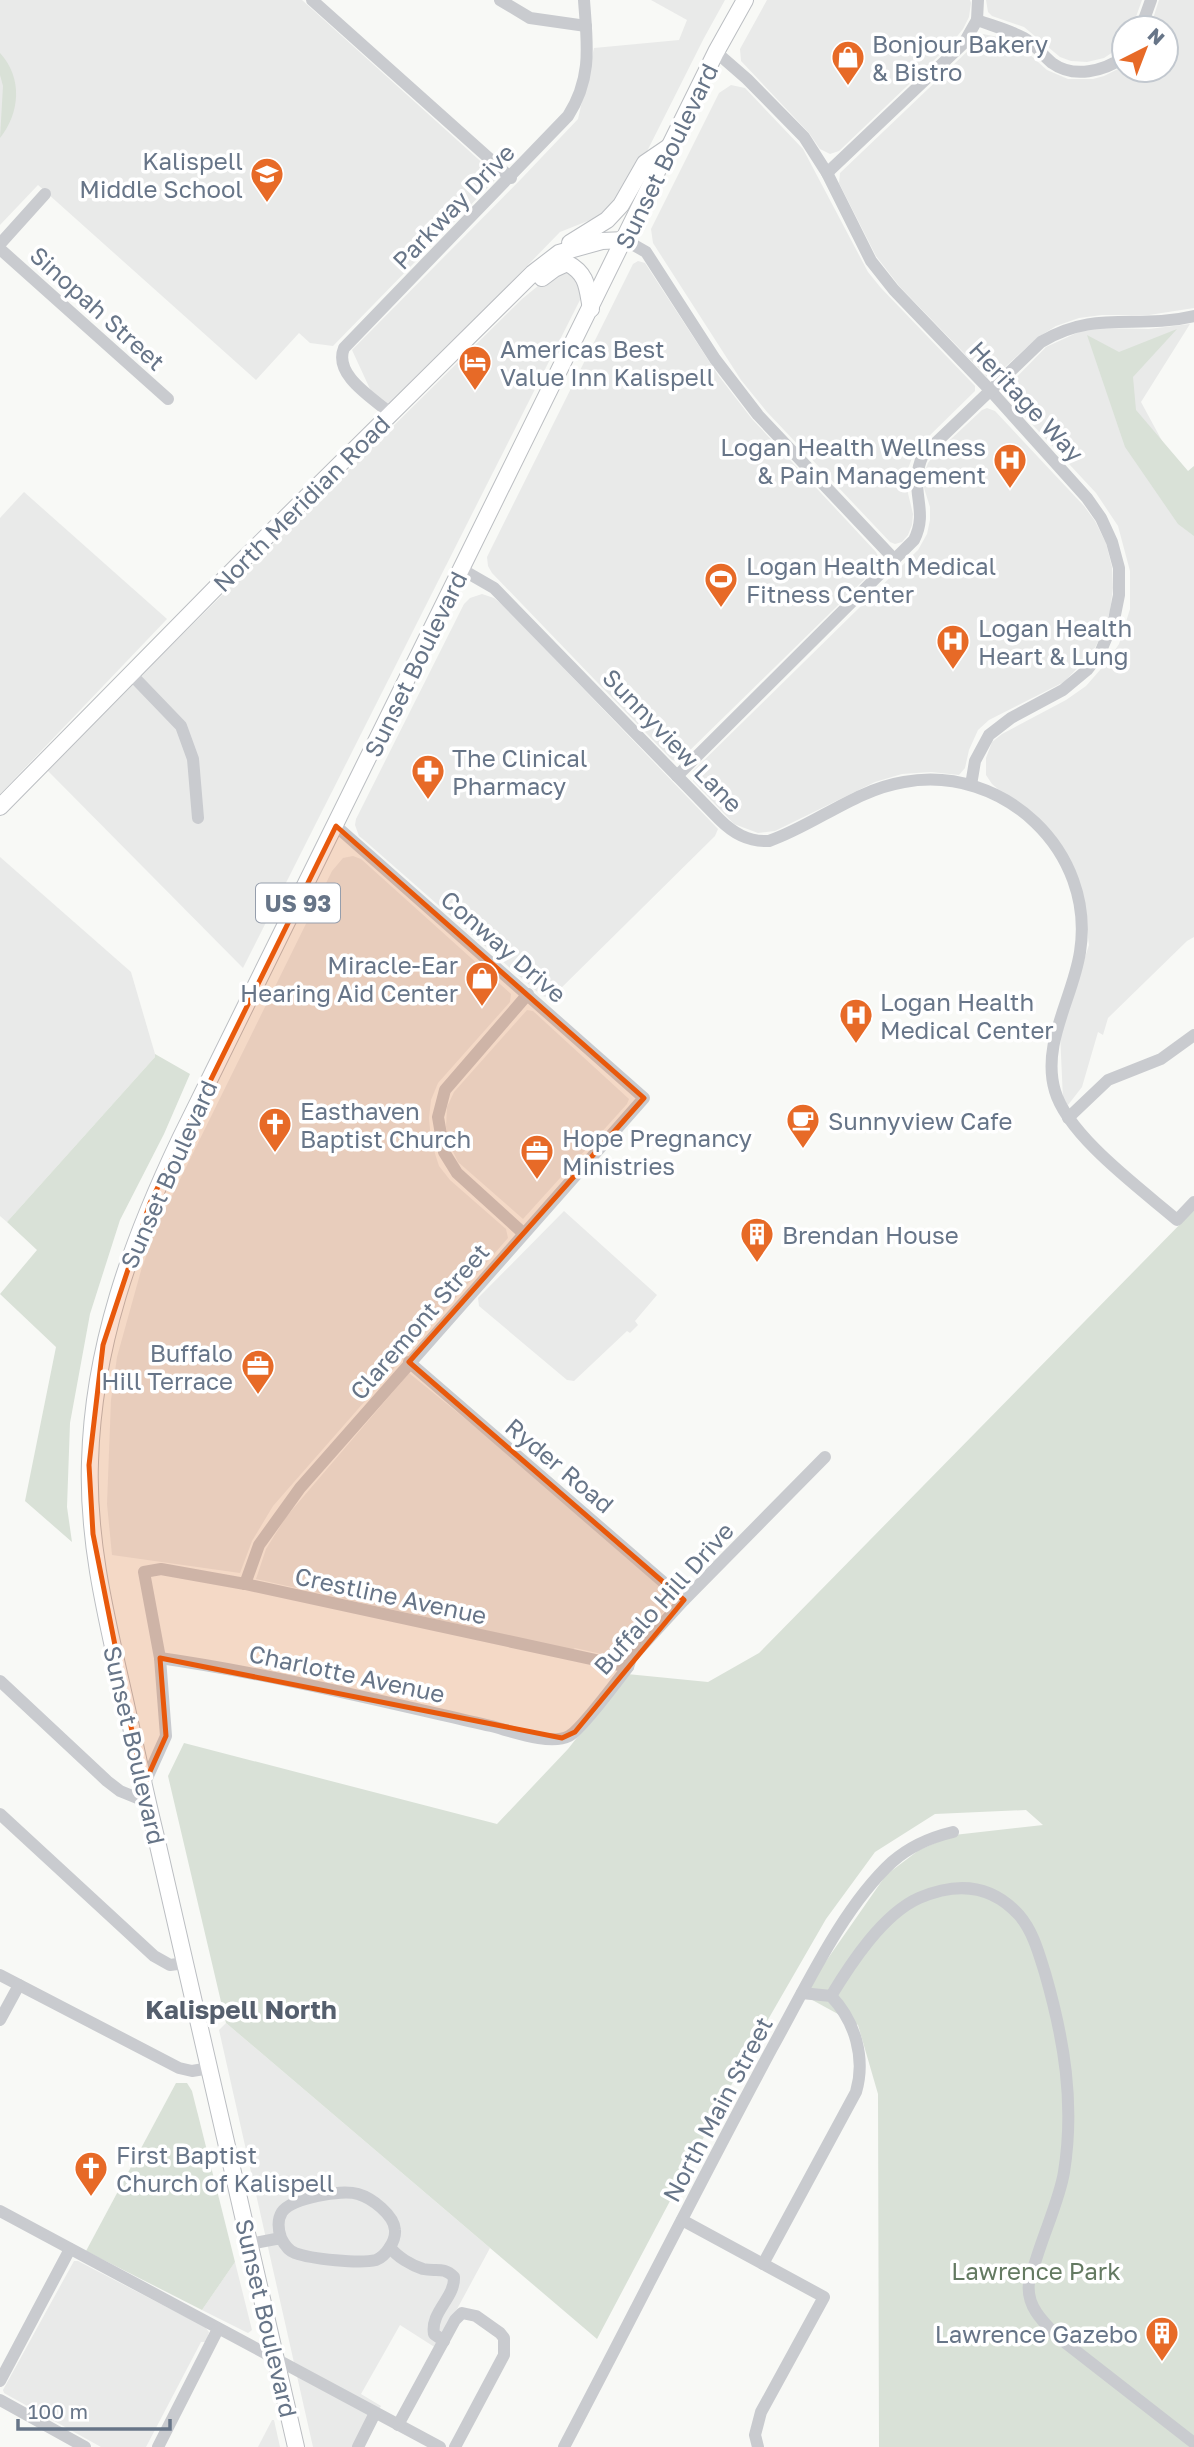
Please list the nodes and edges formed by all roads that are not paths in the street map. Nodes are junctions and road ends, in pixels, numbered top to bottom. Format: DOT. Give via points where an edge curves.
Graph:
graph roads {
  1 [pos="312,0"];
  2 [pos="500,0"];
  3 [pos="583,0"];
  4 [pos="745,0"];
  5 [pos="978,0"];
  6 [pos="978,20"];
  7 [pos="586,26"];
  8 [pos="716,52"];
  9 [pos="1110,66"];
  10 [pos="672,145"];
  11 [pos="827,173"];
  12 [pos="511,177"];
  13 [pos="46,194"];
  14 [pos="625,240"];
  15 [pos="0,246"];
  16 [pos="559,253"];
  17 [pos="498,306"];
  18 [pos="591,309"];
  19 [pos="1194,316"];
  20 [pos="990,390"];
  21 [pos="168,399"];
  22 [pos="390,413"];
  23 [pos="895,560"];
  24 [pos="461,569"];
  25 [pos="130,673"];
  26 [pos="677,776"];
  27 [pos="971,785"];
  28 [pos="0,807"];
  29 [pos="198,818"];
  30 [pos="336,827"];
  31 [pos="528,994"];
  32 [pos="1194,1035"];
  33 [pos="644,1098"];
  34 [pos="1068,1118"];
  35 [pos="1194,1202"];
  36 [pos="523,1233"];
  37 [pos="409,1362"];
  38 [pos="825,1457"];
  39 [pos="245,1584"];
  40 [pos="684,1600"];
  41 [pos="160,1658"];
  42 [pos="628,1667"];
  43 [pos="3,1689"];
  44 [pos="524,1734"];
  45 [pos="145,1795"];
  46 [pos="0,1814"];
  47 [pos="953,1832"];
  48 [pos="185,1963"];
  49 [pos="0,1975"];
  50 [pos="19,1984"];
  51 [pos="802,1993"];
  52 [pos="831,1996"];
  53 [pos="0,2020"];
  54 [pos="210,2068"];
  55 [pos="0,2211"];
  56 [pos="682,2220"];
  57 [pos="281,2238"];
  58 [pos="250,2244"];
  59 [pos="390,2247"];
  60 [pos="70,2249"];
  61 [pos="763,2264"];
  62 [pos="218,2329"];
  63 [pos="444,2341"];
  64 [pos="277,2362"];
  65 [pos="0,2381"];
  66 [pos="0,2400"];
  67 [pos="375,2413"];
  68 [pos="398,2425"];
  69 [pos="1194,2443"];
  70 [pos="85,2447"];
  71 [pos="158,2447"];
  72 [pos="296,2447"];
  73 [pos="358,2447"];
  74 [pos="440,2447"];
  75 [pos="455,2447"];
  76 [pos="564,2447"];
  77 [pos="758,2447"];
  1 -- 12 [label="street"];
  2 -- 7 [label="street" via="530,18"];
  3 -- 7 [label="street, Parkway Drive"];
  4 -- 8 [label="main road, Sunset Boulevard / US 93"];
  5 -- 6 [label="street"];
  6 -- 9 [label="street" via="1027,40 1054,65 1089,72"];
  6 -- 11 [label="street" via="964,43"];
  7 -- 12 [label="street, Parkway Drive" via="586,72 580,94 560,126"];
  8 -- 10 [label="main road, Sunset Boulevard / US 93"];
  8 -- 11 [label="street, Heritage Way" via="804,137"];
  10 -- 14 [label="main road, Sunset Boulevard / US 93"];
  10 -- 16 [label="main road" via="645,163 607,220"];
  11 -- 20 [label="street, Heritage Way" via="866,254 894,290"];
  12 -- 22 [label="street, Parkway Drive" via="344,348 341,360 345,371"];
  13 -- 15 [label="street"];
  14 -- 16 [label="main road, North Meridian Road"];
  14 -- 18 [label="main road, Sunset Boulevard / US 93"];
  14 -- 23 [label="street" via="646,252 715,359 758,415"];
  15 -- 21 [label="street, Sinopah Street"];
  16 -- 17 [label="main road, North Meridian Road"];
  17 -- 18 [label="main road" via="567,263 586,281"];
  17 -- 22 [label="main road, North Meridian Road"];
  18 -- 24 [label="main road, Sunset Boulevard / US 93"];
  19 -- 20 [label="street" via="1150,322 1102,321 1059,331"];
  20 -- 23 [label="street" via="923,455 915,487 922,520 915,540"];
  20 -- 27 [label="street, Heritage Way" via="1101,518 1116,555 1119,595 1111,632 1094,662 1063,690 989,735 975,761"];
  22 -- 25 [label="main road, North Meridian Road"];
  23 -- 26 [label="street"];
  24 -- 26 [label="street, Sunnyview Lane" via="494,588"];
  24 -- 30 [label="main road, Sunset Boulevard / US 93"];
  25 -- 28 [label="main road, North Meridian Road"];
  25 -- 29 [label="street" via="181,726 193,759"];
  26 -- 27 [label="street, Sunnyview Lane" via="730,829 758,842 780,837 894,784 942,779"];
  27 -- 34 [label="street, Sunnyview Lane" via="1009,801 1041,828 1062,859 1077,896 1080,952 1051,1069 1055,1094"];
  30 -- 31 [label="street, Conway Drive"];
  30 -- 45 [label="main road, Sunset Boulevard / US 93" via="150,1203 123,1273 103,1345 89,1465 93,1534"];
  31 -- 33 [label="street, Conway Drive"];
  31 -- 36 [label="street" via="445,1090 438,1116 444,1152 457,1173"];
  32 -- 34 [label="street" via="1161,1059 1108,1080"];
  33 -- 36 [label="street, Claremont Street"];
  34 -- 35 [label="street, Sunnyview Lane" via="1177,1220"];
  36 -- 37 [label="street, Claremont Street"];
  37 -- 39 [label="street, Claremont Street" via="278,1517 259,1545"];
  37 -- 40 [label="street, Ryder Road"];
  38 -- 40 [label="street, Buffalo Hill Drive"];
  39 -- 41 [label="street, Crestline Avenue" via="161,1569 144,1572"];
  39 -- 42 [label="street, Crestline Avenue"];
  40 -- 42 [label="street, Buffalo Hill Drive"];
  41 -- 44 [label="street, Charlotte Avenue" via="254,1674"];
  41 -- 45 [label="street" via="166,1736"];
  42 -- 44 [label="street, Buffalo Hill Drive" via="569,1736 554,1739"];
  43 -- 45 [label="street" via="120,1791"];
  45 -- 48 [label="main road, Sunset Boulevard / US 93"];
  46 -- 48 [label="street" via="154,1956 170,1965"];
  47 -- 51 [label="street, North Main Street" via="929,1839 892,1862 863,1895"];
  48 -- 54 [label="main road, Sunset Boulevard / US 93"];
  49 -- 50 [label="street"];
  50 -- 53 [label="street"];
  50 -- 54 [label="street" via="179,2068"];
  51 -- 52 [label="street"];
  51 -- 56 [label="street, North Main Street"];
  52 -- 61 [label="street" via="847,2015 854,2035 859,2081"];
  52 -- 69 [label="street" via="876,1933 907,1903 967,1886 995,1895 1021,1916 1037,1946 1060,2027 1069,2092 1064,2173 1028,2284 1032,2306 1058,2337"];
  54 -- 58 [label="main road, Sunset Boulevard / US 93"];
  55 -- 60 [label="street"];
  56 -- 61 [label="street"];
  56 -- 76 [label="street, North Main Street"];
  57 -- 58 [label="street"];
  57 -- 59 [label="street" via="296,2253 358,2261 378,2259"];
  57 -- 59 [label="street" via="279,2220 288,2207 317,2196 357,2193 393,2221"];
  58 -- 64 [label="main road, Sunset Boulevard / US 93"];
  59 -- 63 [label="street" via="421,2268 444,2269 454,2277 433,2326 434,2334"];
  60 -- 62 [label="street"];
  60 -- 65 [label="street"];
  61 -- 77 [label="street" via="824,2297 761,2412 755,2435"];
  62 -- 64 [label="street"];
  62 -- 71 [label="street"];
  63 -- 68 [label="street"];
  63 -- 75 [label="street" via="458,2315 466,2313 500,2333 505,2343 502,2362"];
  64 -- 67 [label="street"];
  64 -- 72 [label="main road, Sunset Boulevard / US 93"];
  66 -- 70 [label="street"];
  67 -- 68 [label="street"];
  67 -- 73 [label="street"];
  68 -- 74 [label="street"];
}
